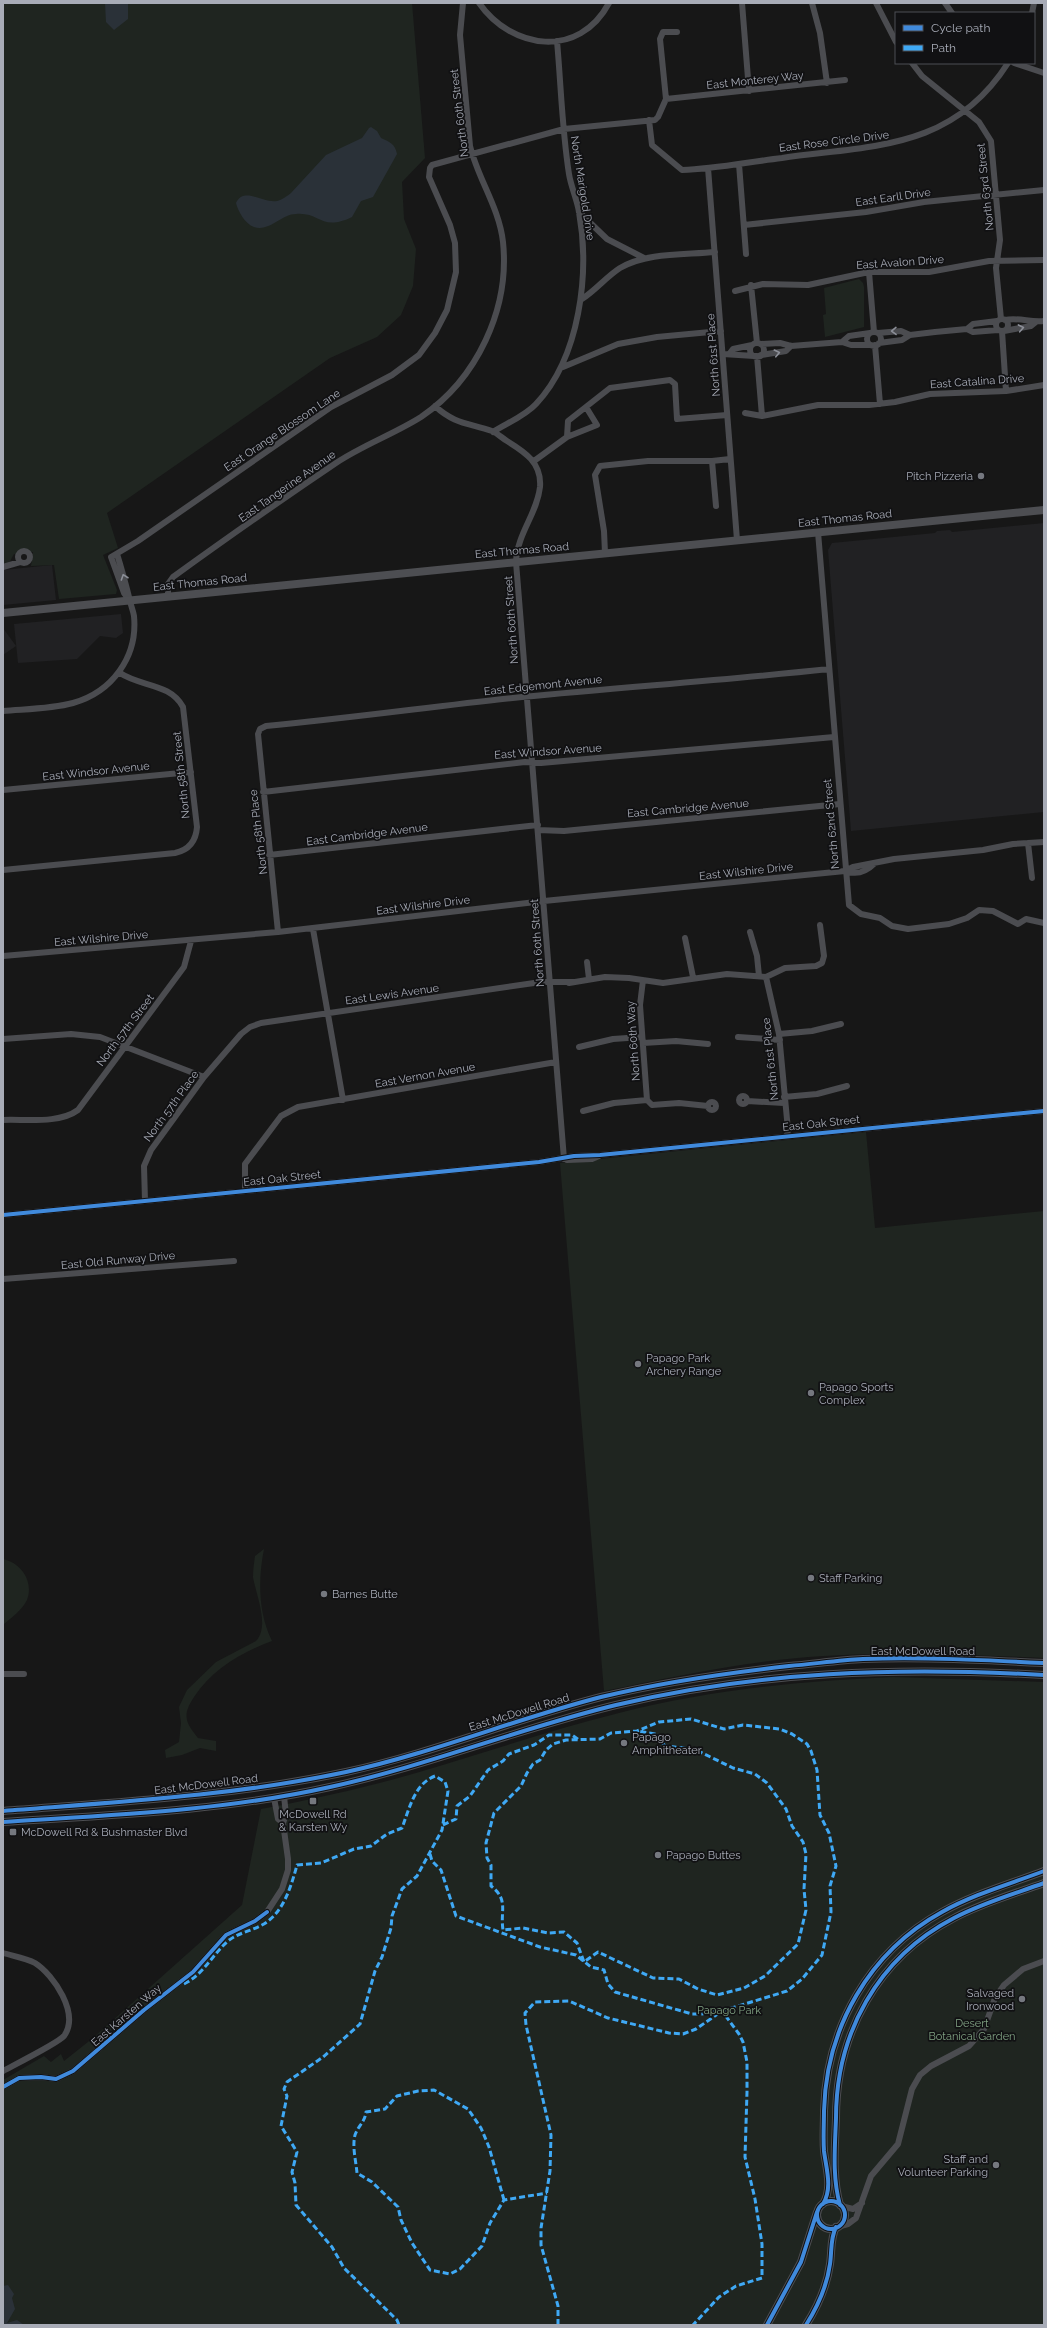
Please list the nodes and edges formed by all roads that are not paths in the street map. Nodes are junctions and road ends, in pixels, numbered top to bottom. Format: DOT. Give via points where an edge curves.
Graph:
graph roads {
  1 [pos="463,3"];
  2 [pos="479,3"];
  3 [pos="609,3"];
  4 [pos="742,3"];
  5 [pos="812,3"];
  6 [pos="876,3"];
  7 [pos="945,3"];
  8 [pos="951,12"];
  9 [pos="677,32"];
  10 [pos="895,40"];
  11 [pos="557,41"];
  12 [pos="913,64"];
  13 [pos="1007,64"];
  14 [pos="1017,64"];
  15 [pos="1044,73"];
  16 [pos="845,80"];
  17 [pos="827,83"];
  18 [pos="749,90"];
  19 [pos="666,99"];
  20 [pos="964,110"];
  21 [pos="649,120"];
  22 [pos="564,129"];
  23 [pos="472,153"];
  24 [pos="739,164"];
  25 [pos="708,168"];
  26 [pos="1044,190"];
  27 [pos="997,195"];
  28 [pos="579,212"];
  29 [pos="744,225"];
  30 [pos="715,252"];
  31 [pos="746,254"];
  32 [pos="644,258"];
  33 [pos="997,260"];
  34 [pos="1044,260"];
  35 [pos="869,272"];
  36 [pos="751,285"];
  37 [pos="735,291"];
  38 [pos="582,299"];
  39 [pos="1001,320"];
  40 [pos="1044,321"];
  41 [pos="1036,322"];
  42 [pos="967,329"];
  43 [pos="721,331"];
  44 [pos="1002,331"];
  45 [pos="874,333"];
  46 [pos="910,335"];
  47 [pos="842,342"];
  48 [pos="757,344"];
  49 [pos="875,344"];
  50 [pos="791,346"];
  51 [pos="730,353"];
  52 [pos="723,354"];
  53 [pos="758,356"];
  54 [pos="563,367"];
  55 [pos="1044,385"];
  56 [pos="1006,391"];
  57 [pos="880,404"];
  58 [pos="435,406"];
  59 [pos="586,407"];
  60 [pos="746,413"];
  61 [pos="727,415"];
  62 [pos="762,416"];
  63 [pos="493,432"];
  64 [pos="567,437"];
  65 [pos="730,459"];
  66 [pos="534,461"];
  67 [pos="712,461"];
  68 [pos="716,506"];
  69 [pos="1044,510"];
  70 [pos="818,532"];
  71 [pos="737,540"];
  72 [pos="604,553"];
  73 [pos="20,562"];
  74 [pos="516,562"];
  75 [pos="3,567"];
  76 [pos="168,597"];
  77 [pos="129,600"];
  78 [pos="3,613"];
  79 [pos="829,669"];
  80 [pos="120,673"];
  81 [pos="527,696"];
  82 [pos="3,711"];
  83 [pos="260,729"];
  84 [pos="834,737"];
  85 [pos="533,762"];
  86 [pos="191,772"];
  87 [pos="3,790"];
  88 [pos="263,792"];
  89 [pos="840,804"];
  90 [pos="538,828"];
  91 [pos="1044,842"];
  92 [pos="1028,843"];
  93 [pos="269,856"];
  94 [pos="3,870"];
  95 [pos="846,871"];
  96 [pos="1032,878"];
  97 [pos="544,901"];
  98 [pos="1044,924"];
  99 [pos="820,925"];
  100 [pos="314,929"];
  101 [pos="278,932"];
  102 [pos="750,932"];
  103 [pos="685,938"];
  104 [pos="191,941"];
  105 [pos="3,956"];
  106 [pos="587,962"];
  107 [pos="759,976"];
  108 [pos="693,977"];
  109 [pos="766,977"];
  110 [pos="589,979"];
  111 [pos="643,980"];
  112 [pos="550,982"];
  113 [pos="329,1013"];
  114 [pos="842,1024"];
  115 [pos="241,1034"];
  116 [pos="738,1037"];
  117 [pos="780,1037"];
  118 [pos="3,1039"];
  119 [pos="642,1040"];
  120 [pos="708,1044"];
  121 [pos="125,1045"];
  122 [pos="579,1048"];
  123 [pos="556,1062"];
  124 [pos="204,1077"];
  125 [pos="847,1086"];
  126 [pos="344,1100"];
  127 [pos="647,1100"];
  128 [pos="747,1100"];
  129 [pos="784,1100"];
  130 [pos="708,1106"];
  131 [pos="583,1111"];
  132 [pos="1044,1111"];
  133 [pos="3,1120"];
  134 [pos="787,1136"];
  135 [pos="564,1159"];
  136 [pos="245,1191"];
  137 [pos="145,1201"];
  138 [pos="3,1215"];
  139 [pos="234,1261"];
  140 [pos="3,1279"];
  141 [pos="1044,1663"];
  142 [pos="3,1674"];
  143 [pos="24,1674"];
  144 [pos="1044,1675"];
  145 [pos="347,1771"];
  146 [pos="284,1796"];
  147 [pos="274,1798"];
  148 [pos="3,1811"];
  149 [pos="3,1822"];
  150 [pos="283,1823"];
  151 [pos="1044,1871"];
  152 [pos="1044,1883"];
  153 [pos="3,1953"];
  154 [pos="1044,1961"];
  155 [pos="3,2072"];
  156 [pos="3,2087"];
  157 [pos="862,2203"];
  158 [pos="823,2204"];
  159 [pos="841,2206"];
  160 [pos="817,2212"];
  161 [pos="837,2227"];
  162 [pos="767,2325"];
  163 [pos="806,2325"];
  1 -- 23 [label="street, North 60th Street" via="460,35"];
  2 -- 11 [label="street" via="492,21 520,38"];
  3 -- 11 [label="street" via="605,11 586,29"];
  4 -- 18 [label="street"];
  5 -- 17 [label="street" via="820,33"];
  6 -- 10 [label="street"];
  7 -- 8 [label="street"];
  9 -- 19 [label="street" via="663,32 660,39"];
  11 -- 22 [label="street, North Marigold Drive"];
  12 -- 20 [label="street, North 63rd Street" via="922,76"];
  13 -- 20 [label="street, East Rose Circle Drive" via="990,87"];
  14 -- 15 [label="street"];
  16 -- 17 [label="street, East Monterey Way"];
  17 -- 18 [label="street, East Monterey Way"];
  18 -- 19 [label="street, East Monterey Way"];
  19 -- 21 [label="street" via="658,117"];
  20 -- 24 [label="street, East Rose Circle Drive" via="943,124 895,144"];
  20 -- 27 [label="street, North 63rd Street" via="984,127 991,141"];
  21 -- 22 [label="street"];
  21 -- 25 [label="street, East Rose Circle Drive" via="652,145 675,166 682,170"];
  22 -- 23 [label="street"];
  22 -- 28 [label="street, North Marigold Drive" via="569,175"];
  23 -- 58 [label="street, North 60th Street" via="499,222 503,250 501,294 490,332 474,364"];
  23 -- 77 [label="street, East Orange Blossom Lane" via="438,162 430,168 429,177 452,231 456,272 447,310 419,355 392,375 331,407 114,555 127,585"];
  24 -- 25 [label="street, East Rose Circle Drive"];
  24 -- 29 [label="street"];
  25 -- 30 [label="street, North 61st Place"];
  26 -- 27 [label="street, East Earll Drive"];
  27 -- 29 [label="street, East Earll Drive"];
  27 -- 33 [label="street, North 63rd Street" via="1000,240"];
  28 -- 32 [label="street" via="607,239"];
  28 -- 38 [label="street, North Marigold Drive" via="583,256"];
  29 -- 31 [label="street"];
  30 -- 32 [label="street"];
  30 -- 43 [label="street, North 61st Place"];
  32 -- 38 [label="street" via="608,276"];
  33 -- 34 [label="street, East Avalon Drive"];
  33 -- 35 [label="street, East Avalon Drive" via="930,272"];
  33 -- 39 [label="street, North 63rd Street"];
  35 -- 36 [label="street, East Avalon Drive" via="808,285"];
  35 -- 45 [label="street"];
  36 -- 37 [label="street, East Avalon Drive"];
  36 -- 48 [label="street"];
  38 -- 54 [label="street, North Marigold Drive"];
  39 -- 41 [label="street" via="1026,319"];
  39 -- 42 [label="street" via="974,324"];
  39 -- 44 [label="street" via="996,326"];
  39 -- 44 [label="street" via="1008,326"];
  40 -- 41 [label="street"];
  44 -- 41 [label="street, one-way" via="1031,326"];
  42 -- 44 [label="street" via="973,332"];
  42 -- 46 [label="street"];
  43 -- 52 [label="street, North 61st Place"];
  43 -- 54 [label="street" via="657,337 618,344"];
  44 -- 56 [label="street"];
  46 -- 45 [label="street, one-way" via="901,331"];
  45 -- 47 [label="street" via="849,336"];
  45 -- 49 [label="street" via="881,338"];
  45 -- 49 [label="street" via="867,339"];
  46 -- 49 [label="street" via="902,340"];
  47 -- 49 [label="street" via="851,345"];
  47 -- 50 [label="street"];
  48 -- 50 [label="street" via="780,343"];
  48 -- 51 [label="street" via="733,349"];
  48 -- 53 [label="street" via="764,350"];
  48 -- 53 [label="street" via="750,351"];
  49 -- 57 [label="street"];
  53 -- 50 [label="street, one-way" via="786,351"];
  51 -- 52 [label="street"];
  51 -- 53 [label="street" via="734,356"];
  52 -- 61 [label="street, North 61st Place"];
  53 -- 62 [label="street"];
  54 -- 63 [label="street, North Marigold Drive" via="535,405"];
  55 -- 56 [label="street, East Catalina Drive"];
  56 -- 57 [label="street, East Catalina Drive" via="930,394"];
  57 -- 62 [label="street, East Catalina Drive" via="818,405"];
  58 -- 63 [label="street" via="459,423"];
  58 -- 76 [label="street, East Tangerine Avenue" via="420,417 347,456 173,577 168,584"];
  59 -- 61 [label="street" via="614,386 670,380 676,384 677,419"];
  59 -- 64 [label="street" via="568,421"];
  59 -- 64 [label="street" via="597,425"];
  60 -- 62 [label="street, East Catalina Drive"];
  61 -- 65 [label="street, North 61st Place"];
  63 -- 66 [label="street" via="527,453"];
  64 -- 66 [label="street"];
  65 -- 67 [label="street"];
  65 -- 71 [label="street, North 61st Place"];
  66 -- 74 [label="street, North 60th Street" via="539,475 539,495 522,533"];
  67 -- 68 [label="street"];
  67 -- 72 [label="street" via="648,461 600,466 595,475 604,530"];
  69 -- 70 [label="main road, East Thomas Road"];
  70 -- 71 [label="main road, East Thomas Road"];
  70 -- 79 [label="street, North 62nd Street"];
  71 -- 72 [label="main road, East Thomas Road"];
  72 -- 74 [label="main road, East Thomas Road"];
  73 -- 75 [label="street"];
  74 -- 76 [label="main road, East Thomas Road"];
  74 -- 81 [label="street, North 60th Street"];
  76 -- 77 [label="main road, East Thomas Road"];
  77 -- 78 [label="main road, East Thomas Road"];
  77 -- 80 [label="street" via="134,612 134,634"];
  79 -- 81 [label="street, East Edgemont Avenue"];
  79 -- 84 [label="street, North 62nd Street"];
  80 -- 82 [label="street" via="101,689 81,700 62,706"];
  80 -- 86 [label="street, North 58th Street" via="128,678 165,689 182,704"];
  81 -- 83 [label="street, East Edgemont Avenue" via="266,726"];
  81 -- 85 [label="street, North 60th Street"];
  83 -- 88 [label="street, North 58th Place" via="258,734"];
  84 -- 85 [label="street, East Windsor Avenue"];
  84 -- 89 [label="street, North 62nd Street"];
  85 -- 88 [label="street, East Windsor Avenue" via="404,774 362,782"];
  85 -- 90 [label="street, North 60th Street"];
  86 -- 87 [label="street, East Windsor Avenue"];
  86 -- 94 [label="street, North 58th Street" via="196,827 188,848 175,853"];
  88 -- 93 [label="street, North 58th Place"];
  89 -- 90 [label="street, East Cambridge Avenue" via="564,831"];
  89 -- 95 [label="street, North 62nd Street"];
  90 -- 93 [label="street, East Cambridge Avenue"];
  90 -- 97 [label="street, North 60th Street"];
  91 -- 92 [label="street, East Wilshire Drive"];
  92 -- 95 [label="street, East Wilshire Drive" via="894,859 874,864 867,870 853,874"];
  92 -- 96 [label="street"];
  93 -- 101 [label="street, North 58th Place" via="275,887"];
  95 -- 97 [label="street, East Wilshire Drive"];
  95 -- 98 [label="street, North 62nd Street" via="849,904 853,909 880,918 892,926 908,928 949,924 979,910 993,910 1018,924 1026,919"];
  97 -- 100 [label="street, East Wilshire Drive"];
  97 -- 112 [label="street, North 60th Street"];
  99 -- 109 [label="street" via="824,956 822,962 816,966 784,968"];
  100 -- 101 [label="street, East Wilshire Drive"];
  100 -- 113 [label="street"];
  101 -- 104 [label="street, East Wilshire Drive"];
  102 -- 107 [label="street"];
  103 -- 108 [label="street"];
  104 -- 105 [label="street, East Wilshire Drive"];
  104 -- 121 [label="street, North 57th Street" via="184,967"];
  106 -- 110 [label="street"];
  107 -- 108 [label="street, East Lewis Avenue" via="736,974"];
  107 -- 109 [label="street, East Lewis Avenue"];
  108 -- 111 [label="street, East Lewis Avenue" via="663,983"];
  109 -- 117 [label="street, North 61st Place"];
  110 -- 111 [label="street, East Lewis Avenue" via="614,977"];
  110 -- 112 [label="street, East Lewis Avenue" via="557,984"];
  111 -- 119 [label="street, North 60th Way" via="640,1005"];
  112 -- 113 [label="street, East Lewis Avenue"];
  112 -- 123 [label="street, North 60th Street"];
  113 -- 115 [label="street, East Lewis Avenue" via="261,1023"];
  113 -- 126 [label="street"];
  114 -- 117 [label="street"];
  115 -- 124 [label="street, North 57th Place"];
  116 -- 117 [label="street"];
  117 -- 129 [label="street, North 61st Place"];
  118 -- 121 [label="street" via="82,1034"];
  119 -- 120 [label="street"];
  119 -- 122 [label="street" via="613,1039"];
  119 -- 127 [label="street, North 60th Way"];
  121 -- 124 [label="street"];
  121 -- 133 [label="street, North 57th Street" via="78,1110 70,1115 59,1118"];
  123 -- 126 [label="street, East Vernon Avenue"];
  123 -- 135 [label="street, North 60th Street"];
  124 -- 137 [label="street, North 57th Place" via="151,1150 144,1166"];
  125 -- 129 [label="street"];
  126 -- 136 [label="street, East Vernon Avenue" via="298,1107 281,1116 245,1164"];
  127 -- 130 [label="street" via="652,1105 679,1103"];
  127 -- 131 [label="street" via="614,1103"];
  128 -- 129 [label="street"];
  129 -- 134 [label="street, North 61st Place"];
  132 -- 134 [label="street, East Oak Street"];
  134 -- 135 [label="street, East Oak Street" via="580,1155"];
  135 -- 136 [label="street, East Oak Street"];
  136 -- 137 [label="street, East Oak Street"];
  137 -- 138 [label="street, East Oak Street"];
  139 -- 140 [label="street, East Old Runway Drive"];
  141 -- 145 [label="main road, East McDowell Road" via="945,1658 860,1659 695,1678 577,1703 420,1752"];
  142 -- 143 [label="street"];
  144 -- 146 [label="main road, East McDowell Road" via="930,1671 840,1672 696,1690 592,1711 405,1768 332,1787"];
  145 -- 147 [label="main road" via="343,1776 284,1788"];
  145 -- 148 [label="main road, East McDowell Road" via="218,1793"];
  146 -- 147 [label="main road, East McDowell Road"];
  146 -- 150 [label="street, East Karsten Way" via="286,1815"];
  147 -- 149 [label="main road, East McDowell Road" via="192,1808"];
  147 -- 150 [label="street, East Karsten Way" via="278,1818"];
  150 -- 156 [label="street, East Karsten Way" via="288,1870 282,1889 267,1912 226,1935 193,1972 73,2071 56,2079 19,2078"];
  151 -- 158 [label="main road" via="965,1901 934,1916 898,1943 862,1986 841,2026 828,2072 824,2142 828,2189"];
  152 -- 159 [label="main road" via="962,1914 937,1928 900,1958 869,1996 847,2042 838,2079 835,2162 836,2187"];
  153 -- 155 [label="street" via="26,1959 38,1966 66,2001 70,2012 69,2025 63,2037"];
  154 -- 157 [label="street" via="1024,1969 1004,1985 984,2029 969,2046 931,2066 920,2075 912,2089 900,2139 893,2152 871,2176"];
  157 -- 159 [label="street" via="853,2209"];
  157 -- 161 [label="street" via="854,2221"];
  158 -- 159 [label="main road" via="830,2201"];
  158 -- 160 [label="main road"];
  159 -- 161 [label="main road" via="844,2217"];
  160 -- 161 [label="main road" via="821,2225"];
  160 -- 162 [label="main road" via="801,2262"];
  161 -- 163 [label="main road" via="832,2237 827,2281"];
}
